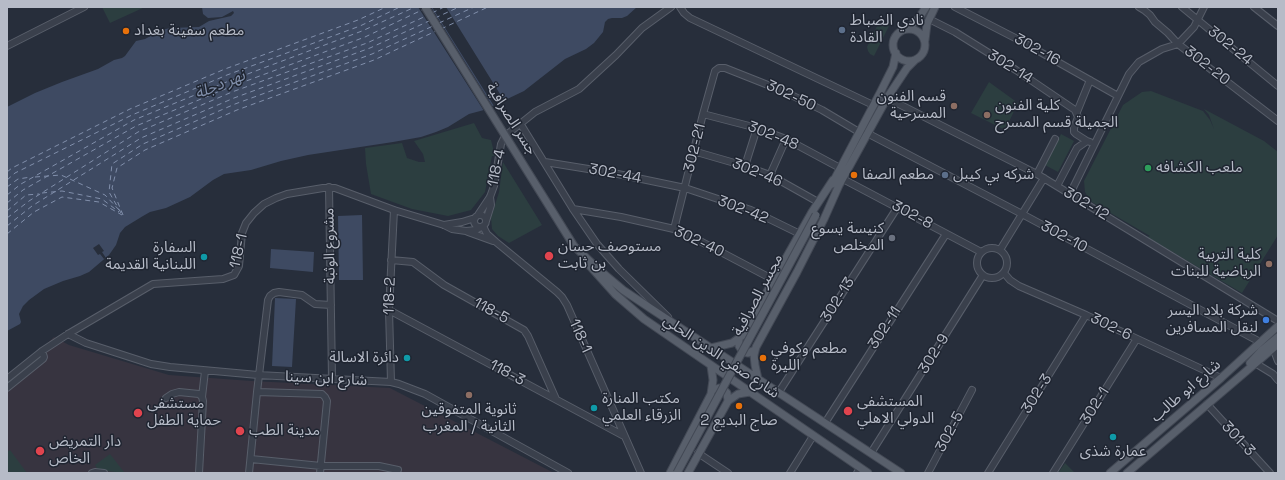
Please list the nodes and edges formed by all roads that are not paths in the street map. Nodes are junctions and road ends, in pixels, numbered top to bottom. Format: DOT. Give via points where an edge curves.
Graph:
graph roads {
  1 [pos="84,7"];
  2 [pos="425,7"];
  3 [pos="671,7"];
  4 [pos="680,7"];
  5 [pos="926,7"];
  6 [pos="935,7"];
  7 [pos="955,7"];
  8 [pos="1139,7"];
  9 [pos="1182,7"];
  10 [pos="1204,7"];
  11 [pos="1254,7"];
  12 [pos="929,19"];
  13 [pos="1198,20"];
  14 [pos="1278,26"];
  15 [pos="908,29"];
  16 [pos="925,42"];
  17 [pos="1178,44"];
  18 [pos="7,46"];
  19 [pos="896,53"];
  20 [pos="915,60"];
  21 [pos="719,68"];
  22 [pos="1090,80"];
  23 [pos="1278,86"];
  24 [pos="1118,96"];
  25 [pos="887,98"];
  26 [pos="873,105"];
  27 [pos="1077,112"];
  28 [pos="703,114"];
  29 [pos="1278,121"];
  30 [pos="520,123"];
  31 [pos="757,128"];
  32 [pos="859,132"];
  33 [pos="867,133"];
  34 [pos="786,139"];
  35 [pos="1055,139"];
  36 [pos="1087,141"];
  37 [pos="1095,142"];
  38 [pos="693,151"];
  39 [pos="545,162"];
  40 [pos="745,166"];
  41 [pos="840,168"];
  42 [pos="1037,174"];
  43 [pos="770,175"];
  44 [pos="1044,178"];
  45 [pos="839,181"];
  46 [pos="1057,186"];
  47 [pos="329,187"];
  48 [pos="685,188"];
  49 [pos="1070,194"];
  50 [pos="490,197"];
  51 [pos="818,202"];
  52 [pos="897,208"];
  53 [pos="573,209"];
  54 [pos="394,210"];
  55 [pos="1022,214"];
  56 [pos="477,216"];
  57 [pos="818,216"];
  58 [pos="444,225"];
  59 [pos="483,225"];
  60 [pos="674,229"];
  61 [pos="466,231"];
  62 [pos="800,234"];
  63 [pos="946,234"];
  64 [pos="496,242"];
  65 [pos="574,246"];
  66 [pos="1000,250"];
  67 [pos="981,252"];
  68 [pos="392,260"];
  69 [pos="1004,272"];
  70 [pos="983,276"];
  71 [pos="774,280"];
  72 [pos="331,305"];
  73 [pos="389,310"];
  74 [pos="1086,316"];
  75 [pos="1278,321"];
  76 [pos="674,324"];
  77 [pos="1278,326"];
  78 [pos="68,334"];
  79 [pos="1278,337"];
  80 [pos="739,339"];
  81 [pos="1136,340"];
  82 [pos="1260,342"];
  83 [pos="1276,346"];
  84 [pos="711,348"];
  85 [pos="755,350"];
  86 [pos="42,351"];
  87 [pos="1278,361"];
  88 [pos="1255,363"];
  89 [pos="711,366"];
  90 [pos="205,371"];
  91 [pos="1245,372"];
  92 [pos="258,375"];
  93 [pos="1221,378"];
  94 [pos="7,379"];
  95 [pos="332,379"];
  96 [pos="758,379"];
  97 [pos="1278,380"];
  98 [pos="391,382"];
  99 [pos="1228,386"];
  100 [pos="7,388"];
  101 [pos="712,390"];
  102 [pos="972,390"];
  103 [pos="257,392"];
  104 [pos="750,392"];
  105 [pos="779,392"];
  106 [pos="202,397"];
  107 [pos="166,398"];
  108 [pos="556,399"];
  109 [pos="728,401"];
  110 [pos="1207,404"];
  111 [pos="825,423"];
  112 [pos="624,436"];
  113 [pos="813,436"];
  114 [pos="698,453"];
  115 [pos="871,453"];
  116 [pos="251,459"];
  117 [pos="887,464"];
  118 [pos="321,466"];
  119 [pos="398,470"];
  120 [pos="859,470"];
  121 [pos="565,472"];
  122 [pos="92,473"];
  123 [pos="104,473"];
  124 [pos="199,473"];
  125 [pos="249,473"];
  126 [pos="320,473"];
  127 [pos="640,473"];
  128 [pos="670,473"];
  129 [pos="677,473"];
  130 [pos="682,473"];
  131 [pos="688,473"];
  132 [pos="728,473"];
  133 [pos="790,473"];
  134 [pos="868,473"];
  135 [pos="898,473"];
  136 [pos="901,473"];
  137 [pos="928,473"];
  138 [pos="988,473"];
  139 [pos="1053,473"];
  140 [pos="1110,473"];
  141 [pos="1127,473"];
  142 [pos="1270,473"];
  1 -- 18 [label="street"];
  2 -- 65 [label="main road, جسر الصرافية, bridge"];
  3 -- 30 [label="street, 118-4" via="642,28 579,89 535,112"];
  4 -- 26 [label="street" via="690,18"];
  5 -- 15 [label="main road"];
  6 -- 12 [label="main road"];
  7 -- 22 [label="street, 302-16"];
  8 -- 17 [label="street, 302-20"];
  9 -- 13 [label="street, 302-24"];
  10 -- 13 [label="street"];
  11 -- 14 [label="street"];
  12 -- 16 [label="main road"];
  12 -- 27 [label="street, 302-14" via="1016,70"];
  13 -- 17 [label="street"];
  13 -- 23 [label="street, 302-24"];
  15 -- 16 [label="main road" via="921,34"];
  15 -- 19 [label="main road" via="901,31 895,39"];
  16 -- 20 [label="main road" via="923,53"];
  17 -- 24 [label="street" via="1162,48 1139,62 1129,74"];
  17 -- 29 [label="street, 302-20"];
  19 -- 20 [label="main road" via="905,60"];
  19 -- 26 [label="main road" via="893,67"];
  20 -- 25 [label="main road" via="902,74"];
  21 -- 28 [label="street, 302-21" via="715,71"];
  21 -- 32 [label="street, 302-50" via="725,68 783,91"];
  22 -- 24 [label="street, 302-16"];
  22 -- 27 [label="street"];
  24 -- 37 [label="street"];
  25 -- 33 [label="main road"];
  25 -- 42 [label="street, 302-12"];
  26 -- 32 [label="main road"];
  27 -- 36 [label="street" via="1074,132"];
  28 -- 31 [label="street, 302-48"];
  28 -- 38 [label="street, 302-21"];
  30 -- 39 [label="street"];
  30 -- 50 [label="street, 118-4" via="502,142"];
  31 -- 34 [label="street, 302-48"];
  31 -- 40 [label="street"];
  32 -- 41 [label="main road"];
  33 -- 45 [label="main road"];
  33 -- 55 [label="street, 302-10"];
  34 -- 41 [label="street, 302-48"];
  34 -- 43 [label="street"];
  35 -- 42 [label="street"];
  36 -- 37 [label="street"];
  36 -- 46 [label="street" via="1077,148"];
  37 -- 49 [label="street"];
  38 -- 40 [label="street, 302-46"];
  38 -- 48 [label="street, 302-21"];
  39 -- 48 [label="street, 302-44"];
  39 -- 53 [label="street"];
  40 -- 43 [label="street, 302-46"];
  41 -- 45 [label="main road"];
  42 -- 44 [label="street, 302-12"];
  43 -- 51 [label="street, 302-46"];
  44 -- 46 [label="street, 302-12"];
  44 -- 55 [label="street"];
  45 -- 51 [label="main road"];
  45 -- 52 [label="street, 302-8"];
  45 -- 57 [label="main road"];
  45 -- 85 [label="main road" via="824,219"];
  46 -- 49 [label="street, 302-12"];
  47 -- 54 [label="street, 118-1"];
  47 -- 72 [label="street, مشروع الوثبة"];
  47 -- 78 [label="street, 118-1" via="287,194 264,204 254,213 242,233 238,266 234,275 223,279 153,284"];
  48 -- 60 [label="street, 302-21"];
  48 -- 62 [label="street, 302-42" via="751,210"];
  49 -- 75 [label="street, 302-12"];
  50 -- 56 [label="street, 118-4"];
  50 -- 59 [label="street, 118-4" via="491,205"];
  51 -- 62 [label="main road"];
  52 -- 63 [label="street, 302-8"];
  52 -- 105 [label="street, 302-13"];
  53 -- 60 [label="street, 302-40"];
  53 -- 76 [label="street" via="597,244"];
  54 -- 58 [label="street, 118-1"];
  54 -- 68 [label="street, 118-2"];
  55 -- 66 [label="street"];
  55 -- 82 [label="street, 302-10"];
  56 -- 58 [label="street"];
  56 -- 59 [label="street" via="482,216"];
  56 -- 59 [label="street" via="475,225"];
  57 -- 129 [label="main road, مجسر الصرافية, bridge"];
  57 -- 130 [label="main road, مجسر الصرافية"];
  58 -- 61 [label="street, 118-1"];
  59 -- 61 [label="street, 118-1" via="476,230"];
  59 -- 64 [label="street, 118-1" via="487,234"];
  60 -- 71 [label="street, 302-40"];
  61 -- 64 [label="street"];
  62 -- 71 [label="main road"];
  63 -- 67 [label="street, 302-8"];
  63 -- 111 [label="street, 302-11"];
  64 -- 112 [label="street, 118-1" via="557,292 567,305"];
  65 -- 76 [label="main road, شارع صفي الدين الحلي" via="623,290"];
  65 -- 89 [label="main road, شارع صفي الدين الحلي" via="615,294 644,319"];
  66 -- 67 [label="street" via="990,248"];
  66 -- 69 [label="street" via="1004,253 1007,263"];
  67 -- 70 [label="street" via="977,267"];
  68 -- 73 [label="street, 118-2"];
  68 -- 108 [label="street, 118-5" via="413,262 444,285 524,330"];
  69 -- 70 [label="street" via="996,278"];
  69 -- 74 [label="street, 302-6" via="1019,286"];
  70 -- 115 [label="street, 302-9"];
  71 -- 80 [label="main road"];
  72 -- 92 [label="street, مشروع الوثبة" via="315,304 302,295 280,292 270,296"];
  72 -- 95 [label="street, مشروع الوثبة"];
  73 -- 98 [label="street, 118-2"];
  73 -- 108 [label="street, 118-3"];
  74 -- 81 [label="street, 302-6"];
  74 -- 138 [label="street, 302-3"];
  76 -- 84 [label="main road, شارع صفي الدين الحلي"];
  77 -- 82 [label="main road, شارع ابو طالب"];
  78 -- 86 [label="street, 118-1"];
  78 -- 90 [label="street, شارع ابن سينا" via="86,344 151,364"];
  79 -- 91 [label="main road" via="1257,355"];
  80 -- 84 [label="main road"];
  80 -- 85 [label="main road" via="739,346 743,352"];
  81 -- 93 [label="street, 302-6"];
  81 -- 139 [label="street, 302-1"];
  82 -- 93 [label="main road, شارع ابو طالب"];
  83 -- 87 [label="street"];
  83 -- 88 [label="main road, شارع ابو طالب"];
  84 -- 96 [label="main road, شارع صفي الدين الحلي"];
  85 -- 96 [label="main road"];
  86 -- 94 [label="street, 118-1"];
  86 -- 100 [label="street" via="42,361"];
  88 -- 91 [label="main road, شارع ابو طالب"];
  88 -- 97 [label="street"];
  89 -- 101 [label="main road"];
  89 -- 104 [label="main road, شارع صفي الدين الحلي"];
  90 -- 92 [label="street, شارع ابن سينا"];
  90 -- 106 [label="street"];
  91 -- 99 [label="main road, شارع ابو طالب"];
  92 -- 95 [label="street, شارع ابن سينا"];
  92 -- 103 [label="street"];
  93 -- 99 [label="main road"];
  93 -- 140 [label="main road, شارع ابو طالب"];
  95 -- 98 [label="street, شارع ابن سينا"];
  96 -- 105 [label="main road, شارع صفي الدين الحلي"];
  98 -- 121 [label="street, شارع ابن سينا" via="425,394"];
  99 -- 110 [label="main road, شارع ابو طالب"];
  101 -- 109 [label="main road" via="724,390"];
  101 -- 128 [label="main road"];
  102 -- 137 [label="street, 302-5"];
  103 -- 116 [label="street"];
  103 -- 118 [label="street" via="322,394 325,397 327,401"];
  104 -- 109 [label="main road" via="738,394"];
  104 -- 113 [label="main road, شارع صفي الدين الحلي"];
  105 -- 111 [label="main road, شارع صفي الدين الحلي"];
  106 -- 107 [label="street" via="199,394 179,392"];
  106 -- 124 [label="street"];
  108 -- 112 [label="street, 118-3"];
  109 -- 114 [label="main road"];
  110 -- 141 [label="main road, شارع ابو طالب"];
  110 -- 142 [label="street, 301-3"];
  111 -- 115 [label="main road, شارع صفي الدين الحلي"];
  112 -- 127 [label="street, 118-1"];
  113 -- 120 [label="main road, شارع صفي الدين الحلي"];
  113 -- 133 [label="street"];
  114 -- 131 [label="main road"];
  114 -- 132 [label="street"];
  115 -- 117 [label="main road, شارع صفي الدين الحلي"];
  116 -- 118 [label="street"];
  116 -- 125 [label="street"];
  117 -- 135 [label="main road"];
  117 -- 136 [label="main road, شارع صفي الدين الحلي"];
  118 -- 119 [label="street" via="379,466"];
  118 -- 126 [label="street"];
  120 -- 134 [label="main road, شارع صفي الدين الحلي"];
  122 -- 123 [label="street"];
}
